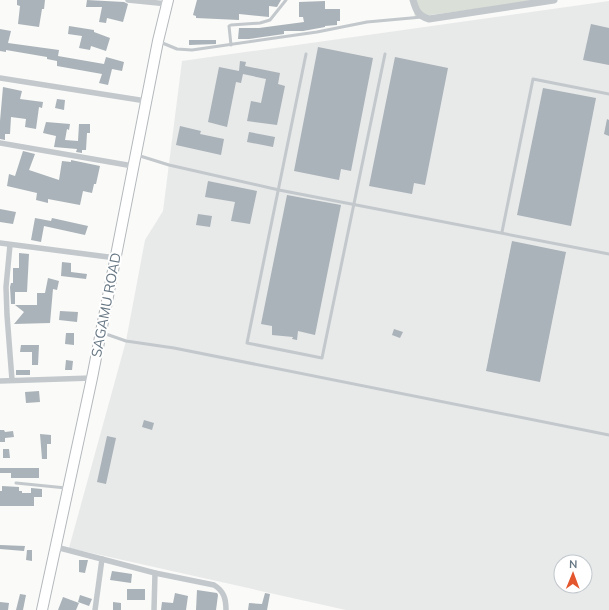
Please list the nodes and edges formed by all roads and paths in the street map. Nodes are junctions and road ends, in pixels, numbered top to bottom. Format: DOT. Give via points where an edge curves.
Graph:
graph roads {
  1 [pos="128,0"];
  2 [pos="286,0"];
  3 [pos="413,0"];
  4 [pos="554,0"];
  5 [pos="143,1"];
  6 [pos="168,2"];
  7 [pos="422,17"];
  8 [pos="158,41"];
  9 [pos="231,45"];
  10 [pos="306,54"];
  11 [pos="385,54"];
  12 [pos="0,78"];
  13 [pos="609,94"];
  14 [pos="146,101"];
  15 [pos="0,143"];
  16 [pos="135,155"];
  17 [pos="133,166"];
  18 [pos="279,190"];
  19 [pos="354,205"];
  20 [pos="502,232"];
  21 [pos="0,243"];
  22 [pos="10,245"];
  23 [pos="609,254"];
  24 [pos="116,258"];
  25 [pos="101,332"];
  26 [pos="92,378"];
  27 [pos="12,380"];
  28 [pos="0,381"];
  29 [pos="609,435"];
  30 [pos="16,483"];
  31 [pos="68,488"];
  32 [pos="56,547"];
  33 [pos="102,559"];
  34 [pos="155,573"];
  35 [pos="42,610"];
  36 [pos="95,610"];
  37 [pos="154,610"];
  38 [pos="226,610"];
  1 -- 5 [label="street"];
  2 -- 9 [label="lane" via="270,20 229,26"];
  3 -- 7 [label="street" via="416,12"];
  4 -- 7 [label="street" via="429,19"];
  5 -- 6 [label="street"];
  6 -- 8 [label="highway, SAGAMU ROAD"];
  7 -- 9 [label="lane" via="367,22"];
  8 -- 9 [label="lane" via="177,49 192,50"];
  8 -- 14 [label="highway, SAGAMU ROAD"];
  10 -- 18 [label="lane"];
  11 -- 19 [label="lane"];
  12 -- 14 [label="street"];
  13 -- 20 [label="lane" via="533,79"];
  14 -- 16 [label="highway, SAGAMU ROAD"];
  15 -- 17 [label="street"];
  16 -- 17 [label="highway, SAGAMU ROAD"];
  16 -- 18 [label="lane"];
  17 -- 24 [label="highway, SAGAMU ROAD"];
  18 -- 19 [label="lane"];
  18 -- 19 [label="lane" via="247,343 322,358"];
  19 -- 20 [label="lane"];
  20 -- 23 [label="lane"];
  21 -- 22 [label="street"];
  22 -- 24 [label="street"];
  22 -- 27 [label="street" via="6,315"];
  24 -- 25 [label="highway, SAGAMU ROAD"];
  25 -- 26 [label="highway, SAGAMU ROAD"];
  25 -- 29 [label="lane" via="126,341 174,348"];
  26 -- 27 [label="street"];
  26 -- 31 [label="highway, SAGAMU ROAD"];
  27 -- 28 [label="street"];
  30 -- 31 [label="lane"];
  31 -- 32 [label="highway, SAGAMU ROAD"];
  32 -- 33 [label="street"];
  32 -- 35 [label="highway, SAGAMU ROAD"];
  33 -- 34 [label="street"];
  33 -- 36 [label="street"];
  34 -- 37 [label="street"];
  34 -- 38 [label="street" via="214,585 224,594"];
}
